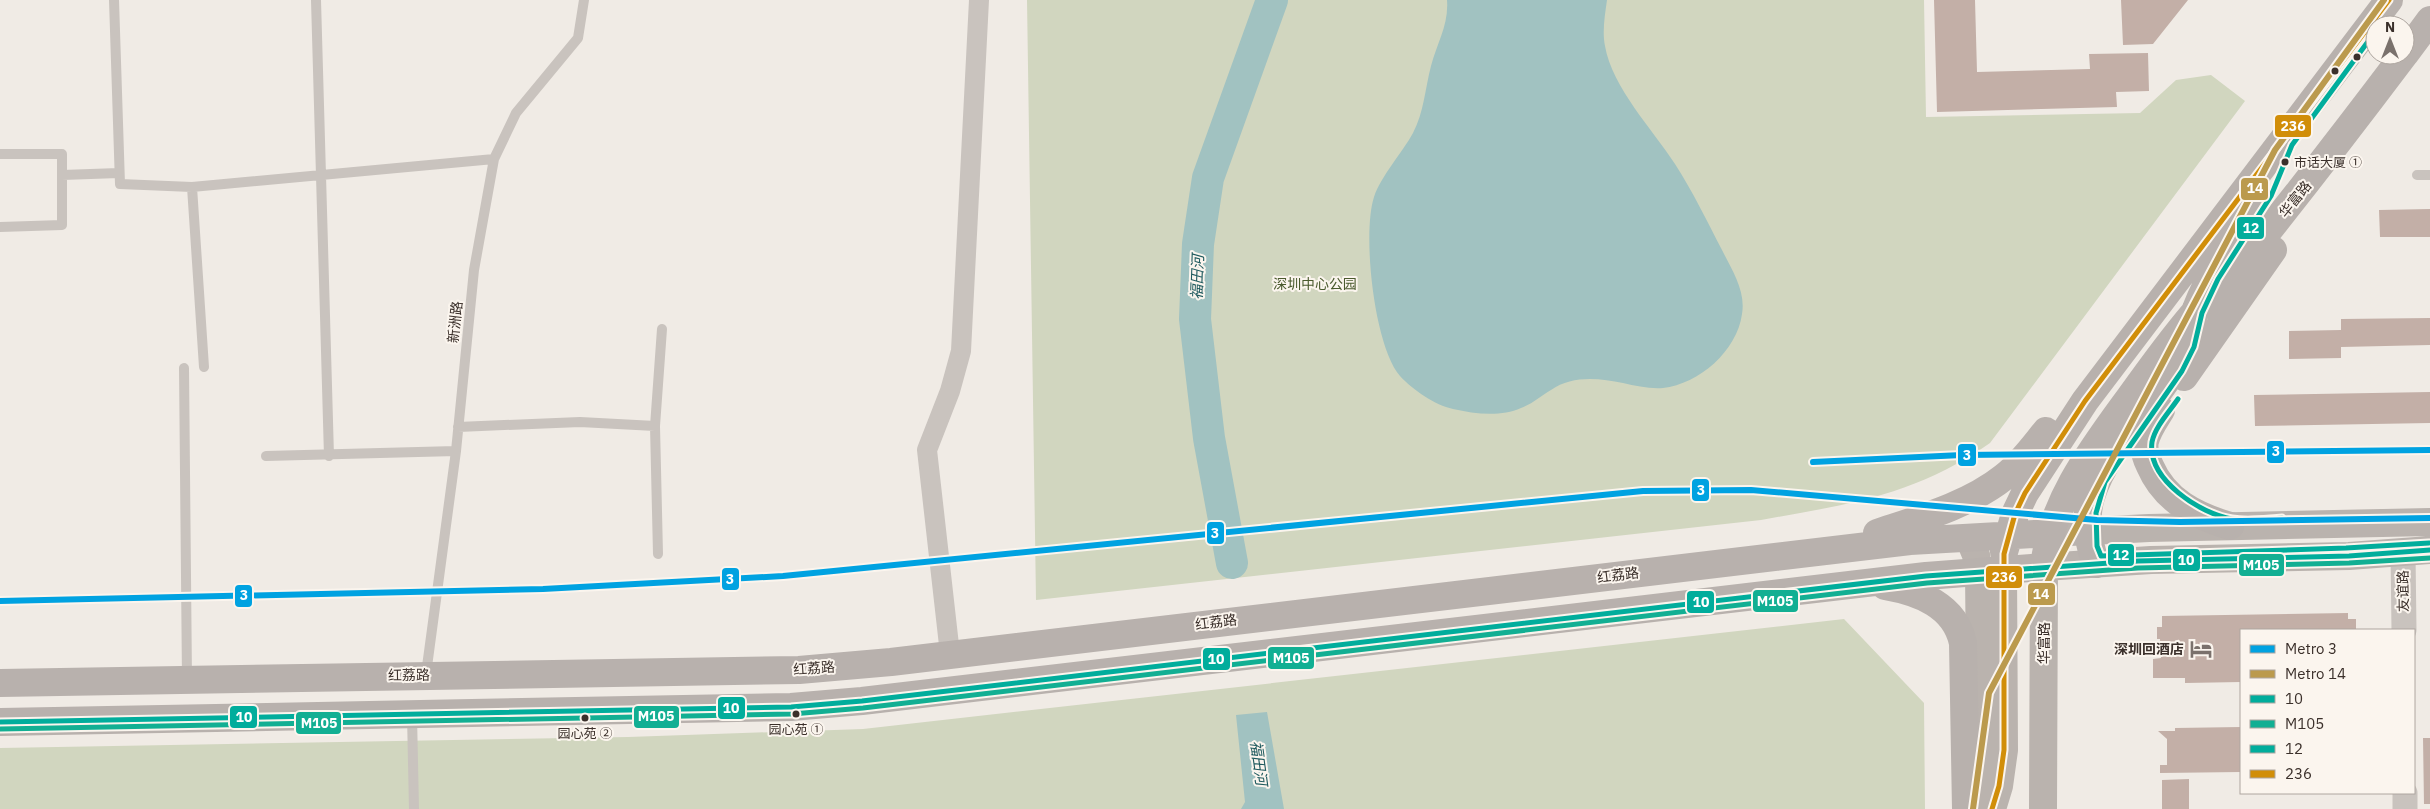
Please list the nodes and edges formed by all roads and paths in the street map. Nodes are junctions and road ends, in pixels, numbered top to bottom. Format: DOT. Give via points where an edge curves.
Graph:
graph roads {
  1 [pos="114,0"];
  2 [pos="316,0"];
  3 [pos="584,0"];
  4 [pos="979,0"];
  5 [pos="2389,0"];
  6 [pos="2430,20"];
  7 [pos="2415,40"];
  8 [pos="2396,65"];
  9 [pos="2285,141"];
  10 [pos="0,154"];
  11 [pos="494,159"];
  12 [pos="119,173"];
  13 [pos="322,174"];
  14 [pos="2417,175"];
  15 [pos="2430,175"];
  16 [pos="62,176"];
  17 [pos="2310,180"];
  18 [pos="192,188"];
  19 [pos="0,227"];
  20 [pos="2195,311"];
  21 [pos="662,329"];
  22 [pos="204,367"];
  23 [pos="184,368"];
  24 [pos="2085,401"];
  25 [pos="655,426"];
  26 [pos="458,427"];
  27 [pos="456,451"];
  28 [pos="266,456"];
  29 [pos="329,456"];
  30 [pos="2430,522"];
  31 [pos="2230,526"];
  32 [pos="2087,531"];
  33 [pos="2050,533"];
  34 [pos="2008,535"];
  35 [pos="1969,538"];
  36 [pos="1828,550"];
  37 [pos="2430,550"];
  38 [pos="2403,552"];
  39 [pos="658,554"];
  40 [pos="2096,564"];
  41 [pos="2044,568"];
  42 [pos="1991,571"];
  43 [pos="1868,583"];
  44 [pos="2404,629"];
  45 [pos="950,654"];
  46 [pos="426,674"];
  47 [pos="188,679"];
  48 [pos="0,683"];
  49 [pos="412,714"];
  50 [pos="0,722"];
  51 [pos="2405,794"];
  52 [pos="414,809"];
  53 [pos="1966,809"];
  54 [pos="1990,809"];
  55 [pos="2043,809"];
  56 [pos="2405,809"];
  1 -- 12 [label="lane"];
  2 -- 13 [label="lane"];
  3 -- 11 [label="lane, 新洲路" via="578,38 516,113"];
  4 -- 45 [label="street" via="961,351 950,391 927,450"];
  5 -- 9 [label="main road, 华富路"];
  6 -- 7 [label="main road, 华富路"];
  8 -- 17 [label="main road, 华富路"];
  9 -- 20 [label="main road, 华富路" via="2264,193 2220,259"];
  9 -- 24 [label="main road, 华富路"];
  10 -- 16 [label="lane" via="62,154"];
  11 -- 13 [label="lane"];
  11 -- 26 [label="lane, 新洲路" via="474,270"];
  12 -- 16 [label="lane"];
  12 -- 18 [label="lane" via="120,184"];
  13 -- 18 [label="lane"];
  13 -- 29 [label="lane"];
  14 -- 15 [label="lane"];
  16 -- 19 [label="lane" via="62,225"];
  17 -- 20 [label="main road, 华富路" via="2235,272"];
  17 -- 31 [label="main road" via="2270,256 2164,405 2144,442 2145,455 2164,490 2181,506 2203,518"];
  18 -- 22 [label="lane"];
  20 -- 32 [label="main road, 华富路" via="2187,344 2175,368 2098,479 2088,512"];
  20 -- 33 [label="main road, 华富路" via="2084,463 2071,484"];
  21 -- 25 [label="lane"];
  23 -- 47 [label="lane"];
  24 -- 34 [label="main road, 华富路" via="2034,477"];
  24 -- 36 [label="main road" via="2046,431 2004,478 1976,495 1927,516"];
  25 -- 26 [label="lane" via="580,422"];
  25 -- 39 [label="lane"];
  26 -- 27 [label="lane, 新洲路"];
  27 -- 29 [label="lane"];
  27 -- 46 [label="lane, 新洲路"];
  28 -- 29 [label="lane"];
  30 -- 31 [label="main road, 红荔路"];
  31 -- 32 [label="main road, 红荔路"];
  32 -- 33 [label="main road, 红荔路"];
  32 -- 40 [label="main road, 华富路"];
  33 -- 34 [label="main road, 红荔路"];
  33 -- 41 [label="main road, 华富路"];
  34 -- 35 [label="main road, 红荔路"];
  34 -- 42 [label="main road, 华富路"];
  35 -- 36 [label="main road, 红荔路" via="1910,540"];
  35 -- 42 [label="main road, 华富路" via="1976,555"];
  36 -- 45 [label="main road, 红荔路"];
  37 -- 38 [label="main road"];
  38 -- 40 [label="main road"];
  38 -- 44 [label="street, 友谊路"];
  40 -- 41 [label="main road"];
  41 -- 42 [label="main road"];
  41 -- 55 [label="main road, 华富路"];
  42 -- 43 [label="main road"];
  42 -- 54 [label="main road, 华富路" via="1981,774"];
  43 -- 49 [label="main road" via="828,704 747,709"];
  43 -- 53 [label="main road" via="1898,588 1930,600 1945,610 1961,632"];
  45 -- 46 [label="main road, 红荔路" via="799,670"];
  46 -- 47 [label="main road, 红荔路"];
  47 -- 48 [label="main road, 红荔路"];
  49 -- 50 [label="main road"];
  49 -- 52 [label="lane"];
  51 -- 56 [label="street"];
}
